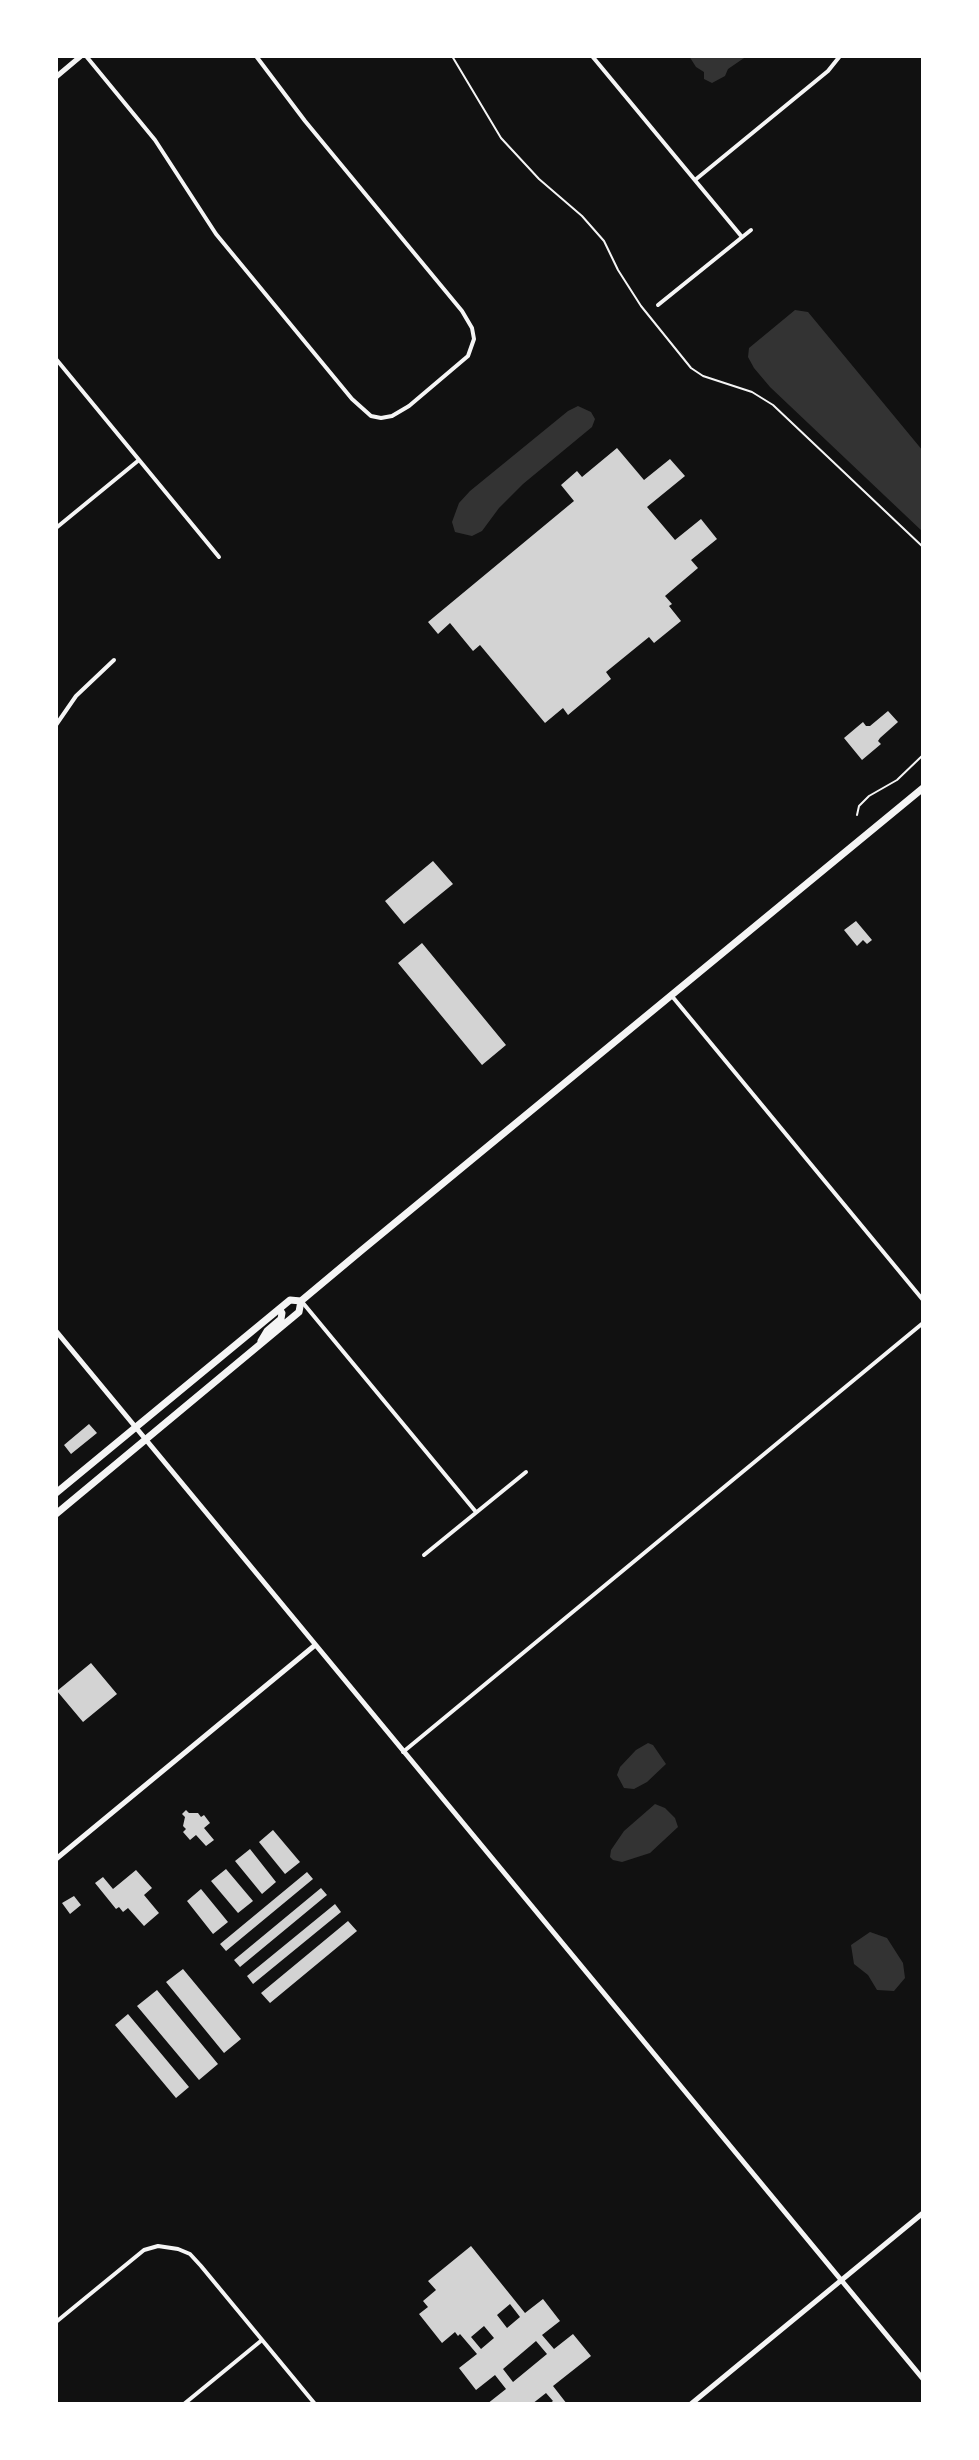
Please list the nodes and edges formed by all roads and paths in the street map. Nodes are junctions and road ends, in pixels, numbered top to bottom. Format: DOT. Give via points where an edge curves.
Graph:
graph roads {
  1 [pos="84,56"];
  2 [pos="256,56"];
  3 [pos="452,56"];
  4 [pos="592,56"];
  5 [pos="840,56"];
  6 [pos="56,77"];
  7 [pos="695,180"];
  8 [pos="751,230"];
  9 [pos="742,237"];
  10 [pos="658,305"];
  11 [pos="56,359"];
  12 [pos="139,460"];
  13 [pos="56,528"];
  14 [pos="923,547"];
  15 [pos="219,557"];
  16 [pos="114,660"];
  17 [pos="56,725"];
  18 [pos="923,755"];
  19 [pos="923,788"];
  20 [pos="857,815"];
  21 [pos="671,995"];
  22 [pos="923,1300"];
  23 [pos="301,1301"];
  24 [pos="279,1309"];
  25 [pos="923,1323"];
  26 [pos="56,1331"];
  27 [pos="258,1346"];
  28 [pos="135,1428"];
  29 [pos="145,1441"];
  30 [pos="526,1472"];
  31 [pos="56,1493"];
  32 [pos="476,1512"];
  33 [pos="56,1514"];
  34 [pos="424,1555"];
  35 [pos="314,1646"];
  36 [pos="403,1752"];
  37 [pos="56,1859"];
  38 [pos="923,2213"];
  39 [pos="841,2280"];
  40 [pos="56,2322"];
  41 [pos="262,2340"];
  42 [pos="923,2379"];
  43 [pos="184,2404"];
  44 [pos="315,2404"];
  45 [pos="691,2404"];
  1 -- 2 [label="street" via="155,140 220,239 352,399 376,418 392,416 463,361 471,351 472,328"];
  1 -- 6 [label="street"];
  3 -- 14 [label="path" via="501,138 604,241 641,306 691,368 773,405"];
  4 -- 7 [label="street"];
  5 -- 7 [label="street"];
  7 -- 9 [label="street"];
  8 -- 9 [label="street"];
  9 -- 10 [label="street"];
  11 -- 12 [label="street"];
  12 -- 13 [label="street"];
  12 -- 15 [label="street"];
  16 -- 17 [label="street" via="76,696"];
  18 -- 20 [label="path" via="897,780 869,796"];
  19 -- 21 [label="highway"];
  21 -- 22 [label="street"];
  21 -- 23 [label="highway"];
  23 -- 24 [label="highway" via="290,1300"];
  23 -- 27 [label="highway" via="299,1312"];
  23 -- 32 [label="street"];
  24 -- 27 [label="highway" via="281,1319"];
  24 -- 28 [label="highway"];
  25 -- 36 [label="street"];
  26 -- 28 [label="street"];
  27 -- 29 [label="highway"];
  28 -- 29 [label="street"];
  28 -- 31 [label="highway"];
  29 -- 33 [label="highway"];
  29 -- 35 [label="street"];
  30 -- 32 [label="street"];
  32 -- 34 [label="street"];
  35 -- 36 [label="street"];
  35 -- 37 [label="street"];
  36 -- 39 [label="street"];
  38 -- 39 [label="street"];
  39 -- 42 [label="street"];
  39 -- 45 [label="street"];
  40 -- 41 [label="street" via="137,2255 166,2246 190,2254"];
  41 -- 43 [label="street"];
  41 -- 44 [label="street"];
}
